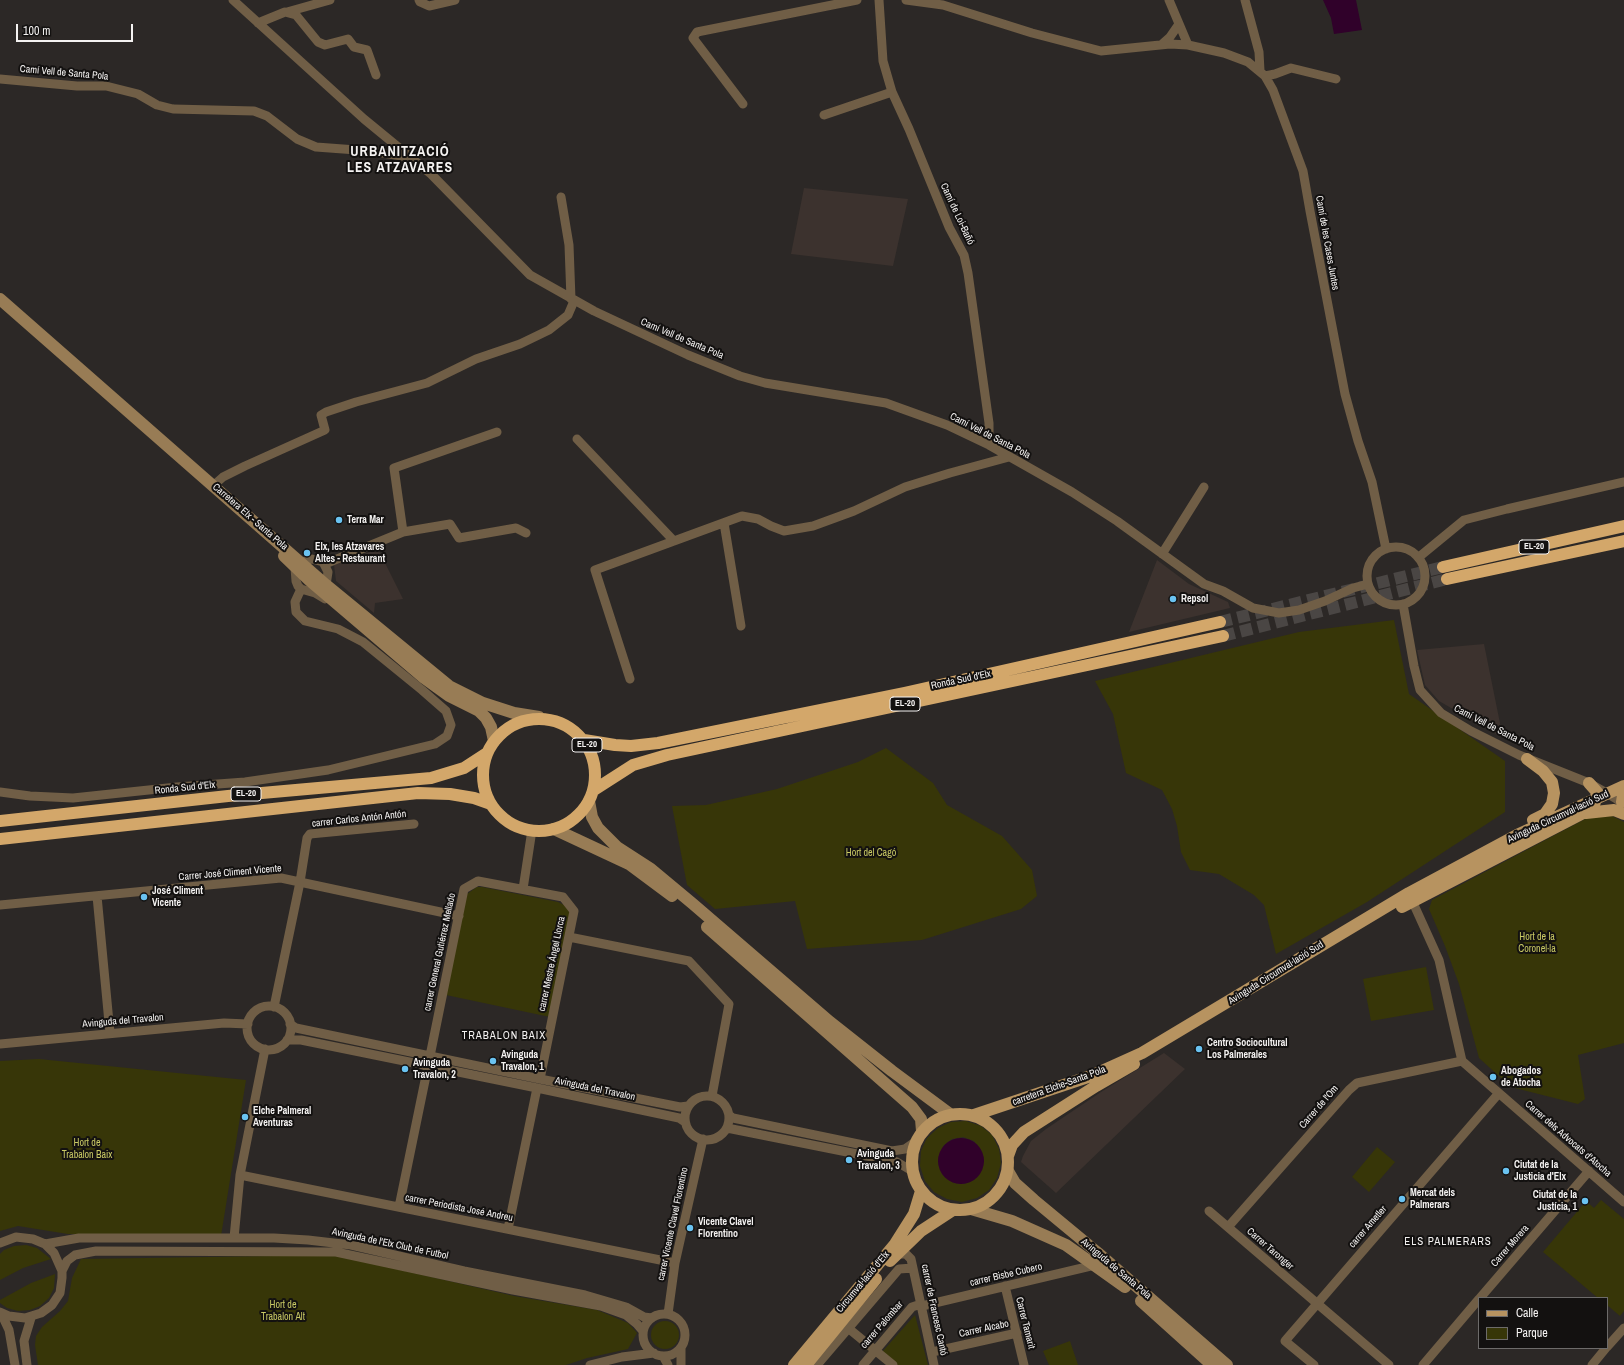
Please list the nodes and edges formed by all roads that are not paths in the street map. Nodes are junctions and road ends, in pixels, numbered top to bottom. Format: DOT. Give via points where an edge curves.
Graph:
graph roads {
  1 [pos="233,0"];
  2 [pos="330,0"];
  3 [pos="419,0"];
  4 [pos="455,0"];
  5 [pos="857,0"];
  6 [pos="879,0"];
  7 [pos="906,0"];
  8 [pos="1169,0"];
  9 [pos="1245,0"];
  10 [pos="287,12"];
  11 [pos="258,23"];
  12 [pos="1179,24"];
  13 [pos="1161,45"];
  14 [pos="1188,45"];
  15 [pos="1262,73"];
  16 [pos="376,75"];
  17 [pos="0,79"];
  18 [pos="1336,79"];
  19 [pos="892,92"];
  20 [pos="743,104"];
  21 [pos="824,115"];
  22 [pos="409,158"];
  23 [pos="561,197"];
  24 [pos="0,299"];
  25 [pos="573,300"];
  26 [pos="0,307"];
  27 [pos="497,432"];
  28 [pos="577,440"];
  29 [pos="989,445"];
  30 [pos="1009,457"];
  31 [pos="1624,482"];
  32 [pos="214,485"];
  33 [pos="1204,486"];
  34 [pos="724,523"];
  35 [pos="1624,526"];
  36 [pos="402,532"];
  37 [pos="526,533"];
  38 [pos="674,541"];
  39 [pos="1624,541"];
  40 [pos="1386,548"];
  41 [pos="1162,554"];
  42 [pos="1419,557"];
  43 [pos="325,564"];
  44 [pos="298,565"];
  45 [pos="1443,567"];
  46 [pos="1447,579"];
  47 [pos="326,584"];
  48 [pos="1368,584"];
  49 [pos="301,589"];
  50 [pos="1403,604"];
  51 [pos="344,611"];
  52 [pos="1220,622"];
  53 [pos="741,626"];
  54 [pos="1223,636"];
  55 [pos="630,679"];
  56 [pos="539,717"];
  57 [pos="584,740"];
  58 [pos="494,741"];
  59 [pos="487,753"];
  60 [pos="1527,759"];
  61 [pos="1589,782"];
  62 [pos="0,792"];
  63 [pos="591,795"];
  64 [pos="1621,797"];
  65 [pos="1596,799"];
  66 [pos="491,804"];
  67 [pos="1585,813"];
  68 [pos="0,821"];
  69 [pos="414,824"];
  70 [pos="554,829"];
  71 [pos="532,830"];
  72 [pos="1547,832"];
  73 [pos="0,839"];
  74 [pos="1502,843"];
  75 [pos="300,882"];
  76 [pos="523,889"];
  77 [pos="97,896"];
  78 [pos="1411,897"];
  79 [pos="0,905"];
  80 [pos="459,916"];
  81 [pos="569,937"];
  82 [pos="274,1006"];
  83 [pos="248,1024"];
  84 [pos="290,1024"];
  85 [pos="110,1033"];
  86 [pos="287,1040"];
  87 [pos="0,1044"];
  88 [pos="265,1049"];
  89 [pos="1144,1055"];
  90 [pos="430,1056"];
  91 [pos="1462,1061"];
  92 [pos="428,1066"];
  93 [pos="540,1079"];
  94 [pos="538,1088"];
  95 [pos="1499,1093"];
  96 [pos="712,1096"];
  97 [pos="688,1106"];
  98 [pos="950,1114"];
  99 [pos="730,1115"];
  100 [pos="974,1115"];
  101 [pos="685,1122"];
  102 [pos="727,1128"];
  103 [pos="922,1131"];
  104 [pos="702,1140"];
  105 [pos="915,1142"];
  106 [pos="1008,1156"];
  107 [pos="1008,1170"];
  108 [pos="912,1171"];
  109 [pos="1589,1171"];
  110 [pos="240,1175"];
  111 [pos="921,1191"];
  112 [pos="1624,1202"];
  113 [pos="399,1207"];
  114 [pos="971,1209"];
  115 [pos="953,1210"];
  116 [pos="1209,1210"];
  117 [pos="1228,1227"];
  118 [pos="508,1229"];
  119 [pos="234,1238"];
  120 [pos="0,1243"];
  121 [pos="45,1244"];
  122 [pos="891,1259"];
  123 [pos="675,1263"];
  124 [pos="1095,1265"];
  125 [pos="913,1268"];
  126 [pos="62,1271"];
  127 [pos="1005,1286"];
  128 [pos="1480,1297"];
  129 [pos="1478,1299"];
  130 [pos="1317,1303"];
  131 [pos="921,1305"];
  132 [pos="1,1313"];
  133 [pos="668,1314"];
  134 [pos="31,1318"];
  135 [pos="652,1318"];
  136 [pos="848,1328"];
  137 [pos="1624,1328"];
  138 [pos="643,1331"];
  139 [pos="1017,1333"];
  140 [pos="644,1341"];
  141 [pos="1608,1347"];
  142 [pos="680,1348"];
  143 [pos="1606,1349"];
  144 [pos="875,1350"];
  145 [pos="932,1352"];
  146 [pos="654,1353"];
  147 [pos="663,1356"];
  148 [pos="623,1361"];
  149 [pos="15,1365"];
  150 [pos="27,1365"];
  151 [pos="590,1365"];
  152 [pos="668,1365"];
  153 [pos="680,1365"];
  154 [pos="794,1365"];
  155 [pos="806,1365"];
  156 [pos="818,1365"];
  157 [pos="863,1365"];
  158 [pos="893,1365"];
  159 [pos="934,1365"];
  160 [pos="1024,1365"];
  161 [pos="1212,1365"];
  162 [pos="1228,1365"];
  163 [pos="1314,1365"];
  164 [pos="1388,1365"];
  165 [pos="1423,1365"];
  166 [pos="1592,1365"];
  1 -- 11 [label="street"];
  2 -- 10 [label="street"];
  3 -- 4 [label="street" via="429,6"];
  5 -- 20 [label="street" via="697,32 692,38"];
  6 -- 19 [label="street, Camí de Loi-Bañó" via="883,60"];
  7 -- 13 [label="street, Camí de les Cases Juntes" via="942,5 1101,51"];
  8 -- 12 [label="street"];
  9 -- 15 [label="street"];
  10 -- 11 [label="street"];
  10 -- 16 [label="street" via="296,15 318,42 325,45 348,39 354,47 367,50"];
  11 -- 22 [label="street"];
  12 -- 13 [label="street"];
  12 -- 14 [label="street"];
  13 -- 14 [label="street, Camí de les Cases Juntes"];
  14 -- 15 [label="street, Camí de les Cases Juntes" via="1224,53 1248,62"];
  15 -- 18 [label="street" via="1276,74 1291,68"];
  15 -- 40 [label="street, Camí de les Cases Juntes" via="1273,90 1304,171 1344,394 1372,482"];
  17 -- 22 [label="street, Camí Vell de Santa Pola" via="106,86 138,94 157,105 173,109 254,111 267,116 297,139 316,147 370,151"];
  19 -- 21 [label="street"];
  19 -- 29 [label="street, Camí de Loi-Bañó" via="946,220 964,255 989,423"];
  22 -- 25 [label="street, Camí Vell de Santa Pola" via="431,174 530,276"];
  23 -- 25 [label="street" via="569,245"];
  24 -- 32 [label="main road, Carretera Elx - Santa Pola"];
  25 -- 29 [label="street, Camí Vell de Santa Pola" via="649,337 740,376 765,383 886,403 947,425"];
  25 -- 32 [label="street" via="568,315 549,330 520,344 476,359 427,383 326,412 321,415 325,430 245,466 223,477"];
  26 -- 44 [label="main road, Carretera Elx - Santa Pola" via="284,556"];
  27 -- 36 [label="street" via="394,468"];
  28 -- 38 [label="street"];
  29 -- 30 [label="street, Camí Vell de Santa Pola"];
  30 -- 34 [label="street" via="905,488 813,526 784,531 758,519 742,516"];
  30 -- 41 [label="street, Camí Vell de Santa Pola" via="1072,492"];
  31 -- 42 [label="street" via="1464,520"];
  32 -- 44 [label="main road, Carretera Elx - Santa Pola"];
  33 -- 41 [label="street"];
  34 -- 38 [label="street"];
  34 -- 53 [label="street"];
  35 -- 45 [label="highway, EL-20"];
  36 -- 37 [label="street" via="450,524 459,538 516,528"];
  36 -- 43 [label="street"];
  38 -- 55 [label="street" via="595,570"];
  39 -- 46 [label="highway, EL-20"];
  40 -- 42 [label="street" via="1404,548"];
  40 -- 48 [label="street" via="1371,563 1367,575"];
  41 -- 48 [label="street, Camí Vell de Santa Pola" via="1204,584 1253,608 1279,613 1306,608"];
  42 -- 50 [label="street" via="1426,576 1424,586 1412,601"];
  43 -- 44 [label="street" via="317,559"];
  43 -- 47 [label="street" via="328,572"];
  44 -- 47 [label="main road, Carretera Elx - Santa Pola"];
  44 -- 49 [label="street" via="296,581"];
  44 -- 51 [label="main road, Carretera Elx - Santa Pola"];
  47 -- 56 [label="main road, Carretera Elx - Santa Pola" via="449,686 483,703 514,713"];
  48 -- 50 [label="street" via="1372,592 1385,603"];
  49 -- 51 [label="street" via="315,593"];
  49 -- 62 [label="street" via="295,602 296,612 305,621 338,629 363,642 422,690 446,711 451,725 447,736 435,744 328,770 245,782 74,798"];
  50 -- 60 [label="street, Camí Vell de Santa Pola" via="1420,690 1441,713"];
  51 -- 58 [label="main road, Carretera Elx - Santa Pola" via="448,696 479,711 491,727"];
  52 -- 57 [label="highway, Ronda Sud d'Elx / EL-20" via="905,693 658,743 631,746"];
  54 -- 63 [label="highway, Ronda Sud d'Elx / EL-20" via="667,755 633,766"];
  56 -- 57 [label="highway, EL-20" via="572,729"];
  56 -- 58 [label="highway, EL-20" via="514,724"];
  57 -- 63 [label="highway, EL-20" via="592,755 596,773"];
  58 -- 59 [label="highway, EL-20"];
  59 -- 66 [label="highway, EL-20" via="483,776 484,787"];
  59 -- 68 [label="highway, Ronda Sud d'Elx / EL-20" via="464,768 431,778 228,796"];
  60 -- 61 [label="street, Camí Vell de Santa Pola"];
  60 -- 74 [label="main road" via="1552,782 1552,804 1545,814 1518,828"];
  61 -- 64 [label="street, Camí Vell de Santa Pola"];
  61 -- 65 [label="main road" via="1597,792"];
  63 -- 70 [label="highway, EL-20" via="580,813 568,823"];
  63 -- 98 [label="main road" via="592,817 598,828 617,847 651,869 830,1022"];
  64 -- 65 [label="main road, Avinguda Circumval·lació Sud"];
  64 -- 67 [label="main road, Avinguda Circumval·lació Sud"];
  64 -- 67 [label="main road" via="1614,810"];
  65 -- 72 [label="main road" via="1593,804 1550,826"];
  65 -- 74 [label="main road, Avinguda Circumval·lació Sud"];
  66 -- 71 [label="highway, EL-20" via="511,823"];
  66 -- 73 [label="highway, EL-20" via="450,794 418,793"];
  67 -- 72 [label="main road, Avinguda Circumval·lació Sud"];
  69 -- 75 [label="street, carrer Carlos Antón Antón" via="310,834 307,838"];
  70 -- 71 [label="highway, EL-20"];
  70 -- 103 [label="main road" via="629,864 672,896 912,1107 921,1119"];
  71 -- 76 [label="street"];
  72 -- 78 [label="main road, Avinguda Circumval·lació Sud"];
  74 -- 78 [label="main road, Avinguda Circumval·lació Sud"];
  75 -- 77 [label="street, Carrer José Climent Vicente" via="281,878"];
  75 -- 80 [label="street, Carrer José Climent Vicente"];
  75 -- 82 [label="street"];
  76 -- 80 [label="street, carrer General Gutiérrez Mellado" via="478,881 464,889"];
  76 -- 81 [label="street, carrer Mestre Ángel Llorca" via="563,897 574,911"];
  77 -- 79 [label="street, Carrer José Climent Vicente"];
  77 -- 85 [label="street"];
  78 -- 89 [label="main road, Avinguda Circumval·lació Sud" via="1213,1020"];
  78 -- 91 [label="street" via="1439,960"];
  80 -- 90 [label="street, carrer General Gutiérrez Mellado"];
  81 -- 93 [label="street, carrer Mestre Ángel Llorca"];
  81 -- 96 [label="street" via="689,961 729,1004"];
  82 -- 83 [label="street" via="265,1006 257,1010 251,1015"];
  82 -- 84 [label="street" via="286,1014"];
  83 -- 85 [label="street, Avinguda del Travalon" via="224,1023"];
  83 -- 88 [label="street" via="252,1042"];
  84 -- 86 [label="street"];
  84 -- 90 [label="street, Avinguda del Travalon" via="296,1028"];
  85 -- 87 [label="street, Avinguda del Travalon"];
  86 -- 88 [label="street" via="276,1048"];
  86 -- 92 [label="street, Avinguda del Travalon" via="301,1040"];
  88 -- 110 [label="street"];
  89 -- 100 [label="main road, carretera Elche-Santa Pola"];
  89 -- 106 [label="main road" via="1024,1132 1012,1145"];
  90 -- 93 [label="street, Avinguda del Travalon"];
  91 -- 95 [label="street, Carrer dels Advocats d'Atocha"];
  91 -- 117 [label="street, Carrer de l'Om" via="1357,1083 1348,1090"];
  92 -- 94 [label="street, Avinguda del Travalon"];
  92 -- 113 [label="street"];
  93 -- 97 [label="street, Avinguda del Travalon"];
  94 -- 101 [label="street, Avinguda del Travalon" via="679,1118"];
  94 -- 118 [label="street"];
  95 -- 109 [label="street, Carrer dels Advocats d'Atocha"];
  95 -- 130 [label="street, carrer Ametler"];
  96 -- 97 [label="street" via="699,1097"];
  96 -- 99 [label="street" via="725,1104"];
  97 -- 101 [label="street"];
  98 -- 100 [label="main road"];
  98 -- 103 [label="main road" via="935,1120"];
  99 -- 102 [label="street"];
  99 -- 105 [label="street" via="733,1118 892,1151 905,1149"];
  100 -- 106 [label="main road" via="997,1130 1005,1142"];
  101 -- 104 [label="street" via="690,1132"];
  102 -- 104 [label="street" via="714,1139"];
  102 -- 108 [label="street" via="897,1162"];
  103 -- 105 [label="main road"];
  104 -- 123 [label="street, carrer Vicente Clavel Florentino"];
  105 -- 108 [label="main road" via="911,1156"];
  106 -- 107 [label="main road"];
  107 -- 114 [label="main road" via="1003,1184 995,1195 984,1204"];
  107 -- 162 [label="main road, Avinguda de Santa Pola" via="1015,1182 1034,1200"];
  108 -- 111 [label="main road"];
  109 -- 112 [label="street, Carrer dels Advocats d'Atocha"];
  109 -- 128 [label="street, Carrer Morera"];
  110 -- 113 [label="street, carrer Periodista José Andreu"];
  110 -- 119 [label="street"];
  111 -- 115 [label="main road" via="940,1206"];
  111 -- 154 [label="main road, Circumval·lació d'Elx" via="914,1214 895,1244"];
  113 -- 118 [label="street, carrer Periodista José Andreu"];
  114 -- 115 [label="main road"];
  114 -- 124 [label="main road, Avinguda de Santa Pola" via="1012,1221 1066,1245"];
  115 -- 122 [label="main road, Circumval·lació d'Elx" via="921,1231"];
  116 -- 117 [label="street, Carrer Taronger"];
  117 -- 130 [label="street, Carrer Taronger"];
  118 -- 123 [label="street, carrer Periodista José Andreu"];
  119 -- 121 [label="street, Avinguda de l'Elx Club de Futbol" via="79,1238"];
  119 -- 135 [label="street, Avinguda de l'Elx Club de Futbol" via="308,1240 351,1245 585,1295"];
  120 -- 121 [label="street" via="16,1237 33,1239"];
  121 -- 126 [label="street" via="54,1254"];
  122 -- 125 [label="street, carrer de Francesc Cantó" via="899,1254 906,1254 911,1259"];
  122 -- 155 [label="main road, Circumval·lació d'Elx"];
  123 -- 133 [label="street, carrer Vicente Clavel Florentino"];
  124 -- 127 [label="street, carrer Bisbe Cubero"];
  124 -- 161 [label="main road, Avinguda de Santa Pola" via="1118,1281"];
  125 -- 131 [label="street, carrer de Francesc Cantó"];
  125 -- 136 [label="street" via="899,1269"];
  126 -- 134 [label="street" via="60,1293 52,1305"];
  126 -- 138 [label="street, Avinguda de l'Elx Club de Futbol" via="67,1261 75,1255 96,1251 336,1252 601,1306 626,1315"];
  127 -- 131 [label="street, carrer Bisbe Cubero"];
  127 -- 139 [label="street, Carrer Tamarit"];
  129 -- 165 [label="street, Carrer Morera"];
  130 -- 163 [label="street" via="1285,1341"];
  130 -- 164 [label="street, Carrer Taronger"];
  131 -- 144 [label="street, carrer Palombar" via="912,1307"];
  131 -- 145 [label="street, carrer de Francesc Cantó"];
  132 -- 134 [label="street"];
  132 -- 149 [label="street" via="8,1330"];
  133 -- 135 [label="street" via="659,1314"];
  133 -- 142 [label="street" via="676,1317 685,1332"];
  134 -- 150 [label="street" via="24,1341"];
  135 -- 138 [label="street"];
  136 -- 144 [label="street"];
  136 -- 156 [label="street"];
  137 -- 141 [label="street"];
  138 -- 140 [label="street"];
  139 -- 145 [label="street, Carrer Alcabo"];
  139 -- 160 [label="street, Carrer Tamarit"];
  140 -- 146 [label="street"];
  140 -- 148 [label="street"];
  142 -- 147 [label="street" via="673,1354"];
  142 -- 153 [label="street"];
  143 -- 166 [label="street"];
  144 -- 157 [label="street, carrer Palombar"];
  144 -- 158 [label="street"];
  145 -- 159 [label="street, carrer de Francesc Cantó"];
  146 -- 147 [label="street"];
  146 -- 148 [label="street"];
  147 -- 152 [label="street"];
  148 -- 151 [label="street"];
}
